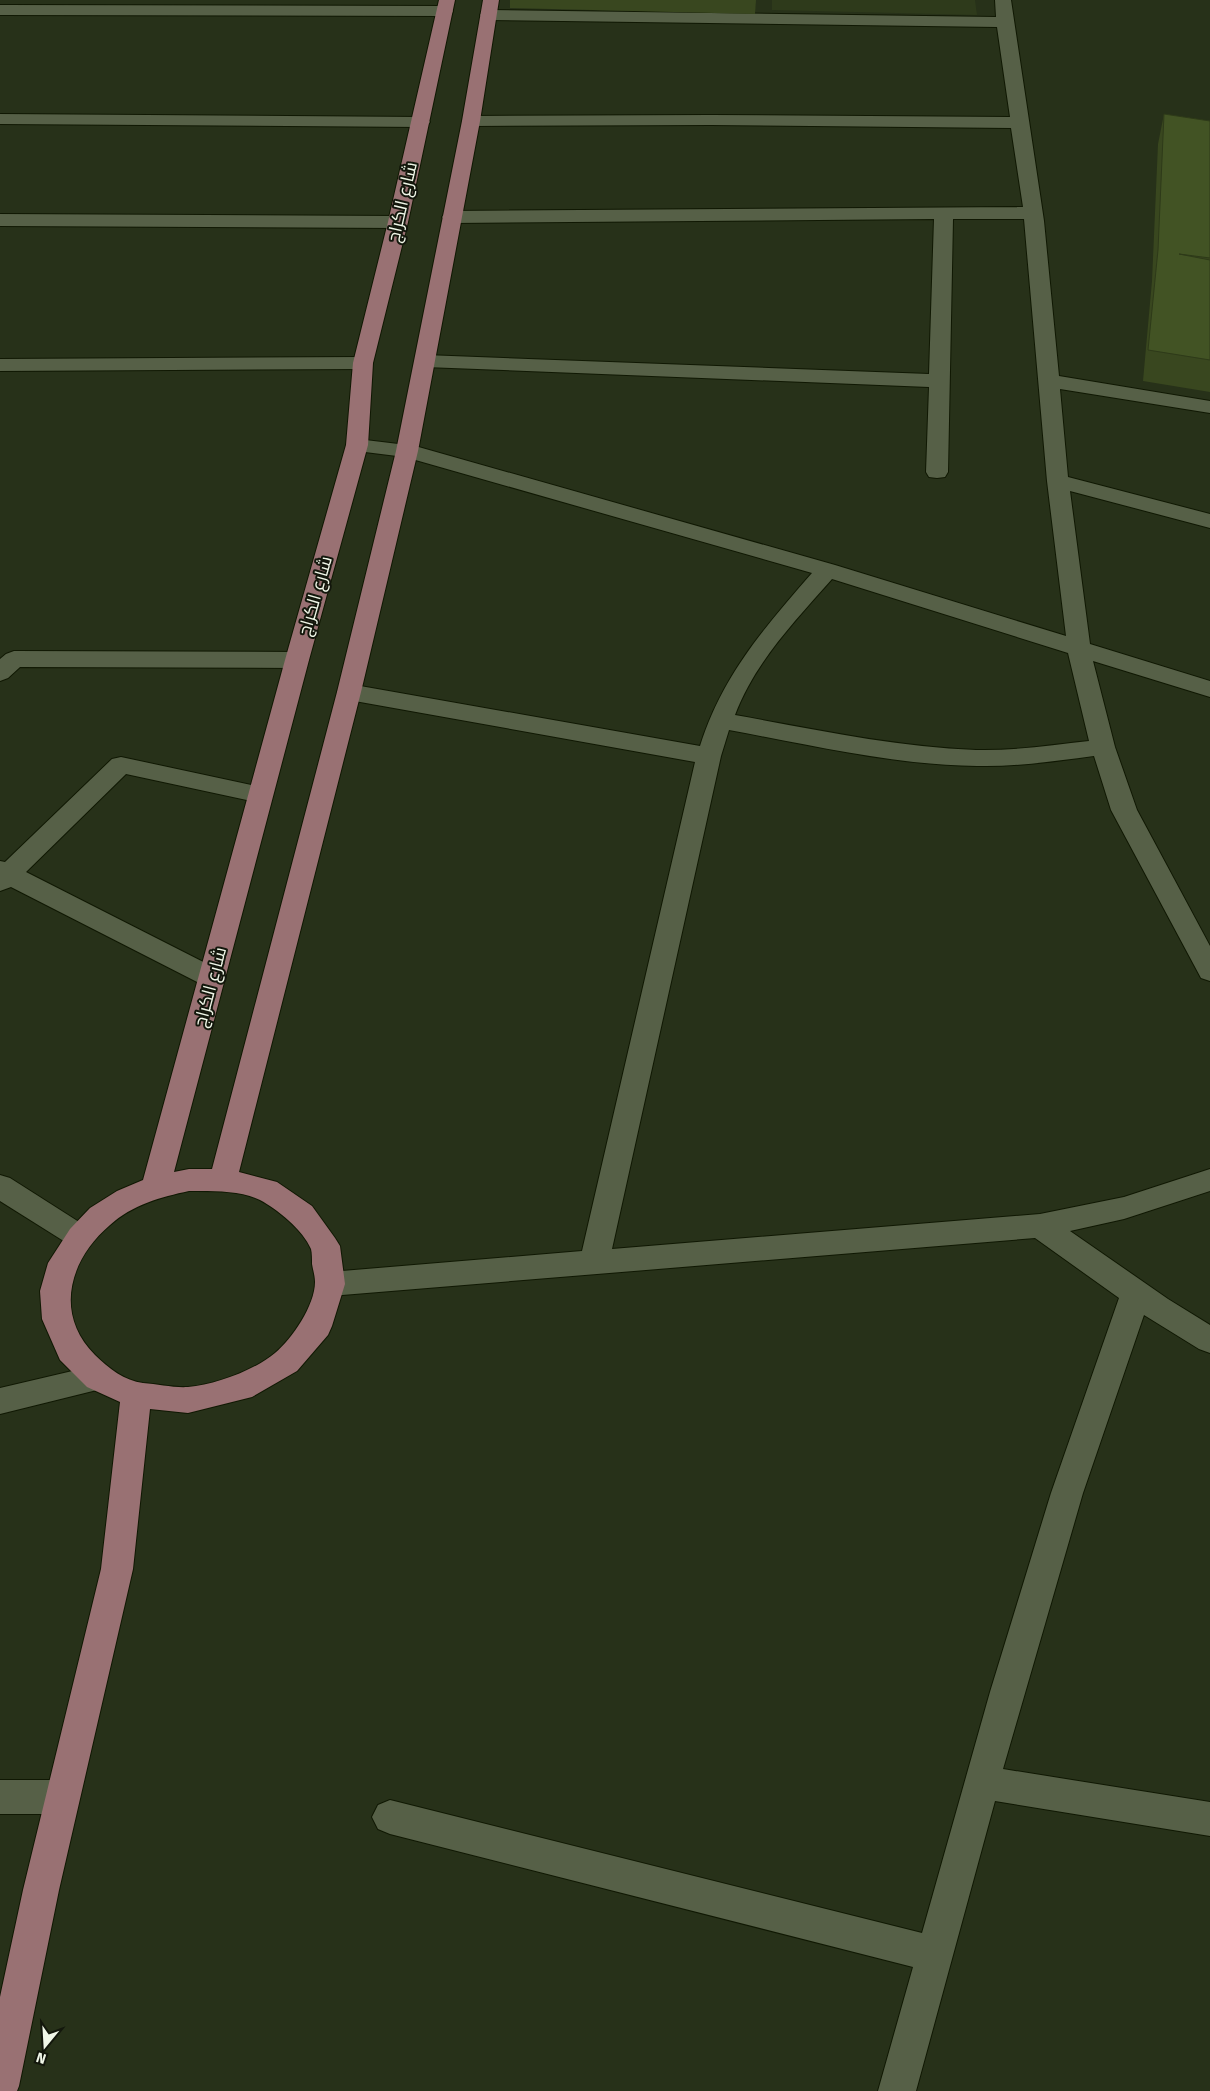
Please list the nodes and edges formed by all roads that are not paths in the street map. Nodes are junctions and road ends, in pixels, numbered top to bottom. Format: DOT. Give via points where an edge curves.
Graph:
graph roads {
  1 [pos="1003,0"];
  2 [pos="446,6"];
  3 [pos="490,7"];
  4 [pos="0,10"];
  5 [pos="1005,22"];
  6 [pos="0,119"];
  7 [pos="471,121"];
  8 [pos="421,122"];
  9 [pos="1021,123"];
  10 [pos="944,213"];
  11 [pos="1033,213"];
  12 [pos="452,218"];
  13 [pos="0,220"];
  14 [pos="398,222"];
  15 [pos="425,362"];
  16 [pos="363,363"];
  17 [pos="0,365"];
  18 [pos="939,381"];
  19 [pos="1049,381"];
  20 [pos="1210,407"];
  21 [pos="357,446"];
  22 [pos="407,452"];
  23 [pos="937,472"];
  24 [pos="1058,481"];
  25 [pos="1210,521"];
  26 [pos="827,570"];
  27 [pos="1080,650"];
  28 [pos="297,660"];
  29 [pos="0,673"];
  30 [pos="1210,689"];
  31 [pos="349,692"];
  32 [pos="720,720"];
  33 [pos="1103,747"];
  34 [pos="708,756"];
  35 [pos="261,795"];
  36 [pos="3,876"];
  37 [pos="1210,971"];
  38 [pos="212,978"];
  39 [pos="223,1180"];
  40 [pos="1210,1180"];
  41 [pos="0,1186"];
  42 [pos="156,1187"];
  43 [pos="1040,1226"];
  44 [pos="80,1237"];
  45 [pos="594,1263"];
  46 [pos="330,1284"];
  47 [pos="1136,1293"];
  48 [pos="1210,1340"];
  49 [pos="98,1378"];
  50 [pos="136,1395"];
  51 [pos="0,1400"];
  52 [pos="982,1782"];
  53 [pos="0,1796"];
  54 [pos="62,1797"];
  55 [pos="390,1817"];
  56 [pos="1210,1819"];
  57 [pos="935,1954"];
  58 [pos="0,2086"];
  59 [pos="897,2091"];
  1 -- 5 [label="street"];
  2 -- 4 [label="street"];
  2 -- 8 [label="main road, شارع الكراج"];
  3 -- 5 [label="street"];
  3 -- 7 [label="main road"];
  5 -- 9 [label="street"];
  6 -- 8 [label="street"];
  7 -- 9 [label="street"];
  7 -- 12 [label="main road"];
  8 -- 14 [label="main road, شارع الكراج"];
  9 -- 11 [label="street"];
  10 -- 11 [label="street"];
  10 -- 12 [label="street"];
  10 -- 18 [label="street"];
  11 -- 19 [label="street"];
  12 -- 15 [label="main road"];
  13 -- 14 [label="street"];
  14 -- 16 [label="main road, شارع الكراج"];
  15 -- 18 [label="street"];
  15 -- 22 [label="main road"];
  16 -- 17 [label="street"];
  16 -- 21 [label="main road, شارع الكراج"];
  18 -- 23 [label="street"];
  19 -- 20 [label="street"];
  19 -- 24 [label="street"];
  21 -- 22 [label="street"];
  21 -- 28 [label="main road, شارع الكراج"];
  22 -- 26 [label="street"];
  22 -- 31 [label="main road"];
  24 -- 25 [label="street"];
  24 -- 27 [label="street"];
  26 -- 27 [label="street"];
  26 -- 32 [label="street" via="758,652 737,684"];
  27 -- 30 [label="street"];
  27 -- 33 [label="street"];
  28 -- 29 [label="street" via="14,659"];
  28 -- 35 [label="main road, شارع الكراج"];
  31 -- 34 [label="street"];
  31 -- 39 [label="main road"];
  32 -- 33 [label="street" via="895,751 976,758"];
  32 -- 34 [label="street"];
  33 -- 37 [label="street" via="1124,810"];
  34 -- 45 [label="street"];
  35 -- 36 [label="street" via="121,765"];
  35 -- 38 [label="main road, شارع الكراج"];
  36 -- 38 [label="street"];
  38 -- 42 [label="main road, شارع الكراج"];
  39 -- 42 [label="main road" via="189,1180"];
  39 -- 46 [label="main road" via="267,1190 302,1214 325,1246"];
  40 -- 43 [label="street" via="1124,1208"];
  41 -- 44 [label="street"];
  42 -- 44 [label="main road" via="100,1216"];
  43 -- 45 [label="street"];
  43 -- 47 [label="street"];
  44 -- 49 [label="main road" via="63,1263 56,1291 57,1319 71,1351"];
  45 -- 46 [label="street"];
  46 -- 50 [label="main road" via="317,1326 286,1362 241,1388 188,1400"];
  47 -- 48 [label="street"];
  47 -- 52 [label="street" via="1067,1493"];
  49 -- 50 [label="main road"];
  49 -- 51 [label="street"];
  50 -- 54 [label="main road" via="117,1569"];
  52 -- 56 [label="street"];
  52 -- 57 [label="street"];
  53 -- 54 [label="street"];
  54 -- 58 [label="main road"];
  55 -- 57 [label="street"];
  57 -- 59 [label="street"];
}
